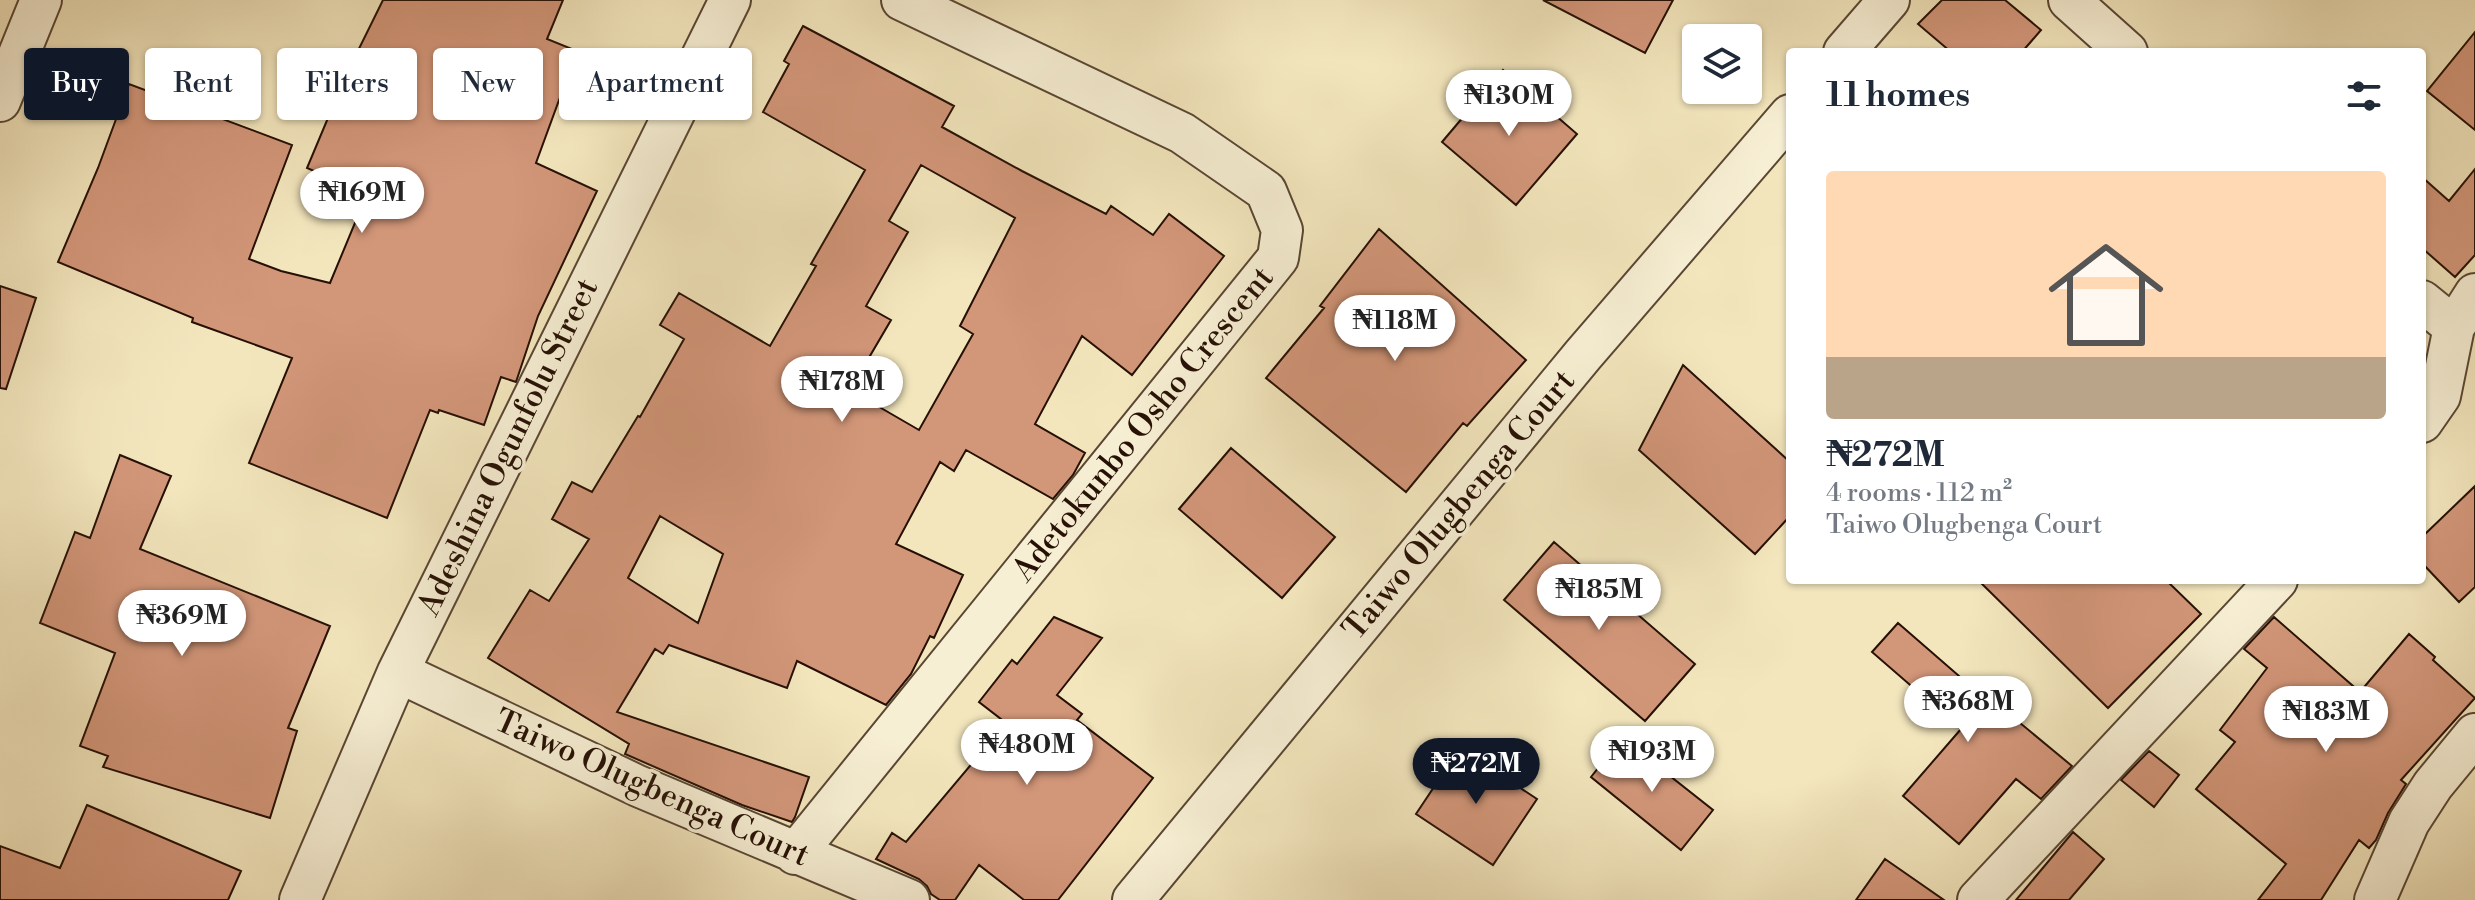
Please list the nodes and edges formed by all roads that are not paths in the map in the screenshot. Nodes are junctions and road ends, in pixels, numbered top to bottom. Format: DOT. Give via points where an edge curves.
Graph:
graph roads {
  1 [pos="41,0"];
  2 [pos="730,0"];
  3 [pos="902,0"];
  4 [pos="1889,0"];
  5 [pos="2069,0"];
  6 [pos="1847,48"];
  7 [pos="2123,48"];
  8 [pos="0,101"];
  9 [pos="1786,120"];
  10 [pos="2426,302"];
  11 [pos="2464,311"];
  12 [pos="2426,416"];
  13 [pos="2273,584"];
  14 [pos="398,672"];
  15 [pos="2475,734"];
  16 [pos="795,854"];
  17 [pos="300,900"];
  18 [pos="909,900"];
  19 [pos="1133,900"];
  20 [pos="1978,900"];
  21 [pos="2375,900"];
  1 -- 8 [label="street"];
  2 -- 14 [label="street, Adeshina Ogunfolu Street"];
  3 -- 16 [label="street, Adetokunbo Osho Crescent" via="1182,133 1266,191 1282,230 1278,258"];
  4 -- 6 [label="street"];
  5 -- 7 [label="street"];
  9 -- 19 [label="street, Taiwo Olugbenga Court" via="1583,355"];
  10 -- 11 [label="street"];
  11 -- 12 [label="street" via="2440,396"];
  13 -- 20 [label="street"];
  14 -- 16 [label="street, Taiwo Olugbenga Court"];
  14 -- 17 [label="street, Adeshina Ogunfolu Street"];
  15 -- 21 [label="street" via="2409,822"];
  16 -- 18 [label="street, Taiwo Olugbenga Court"];
}
